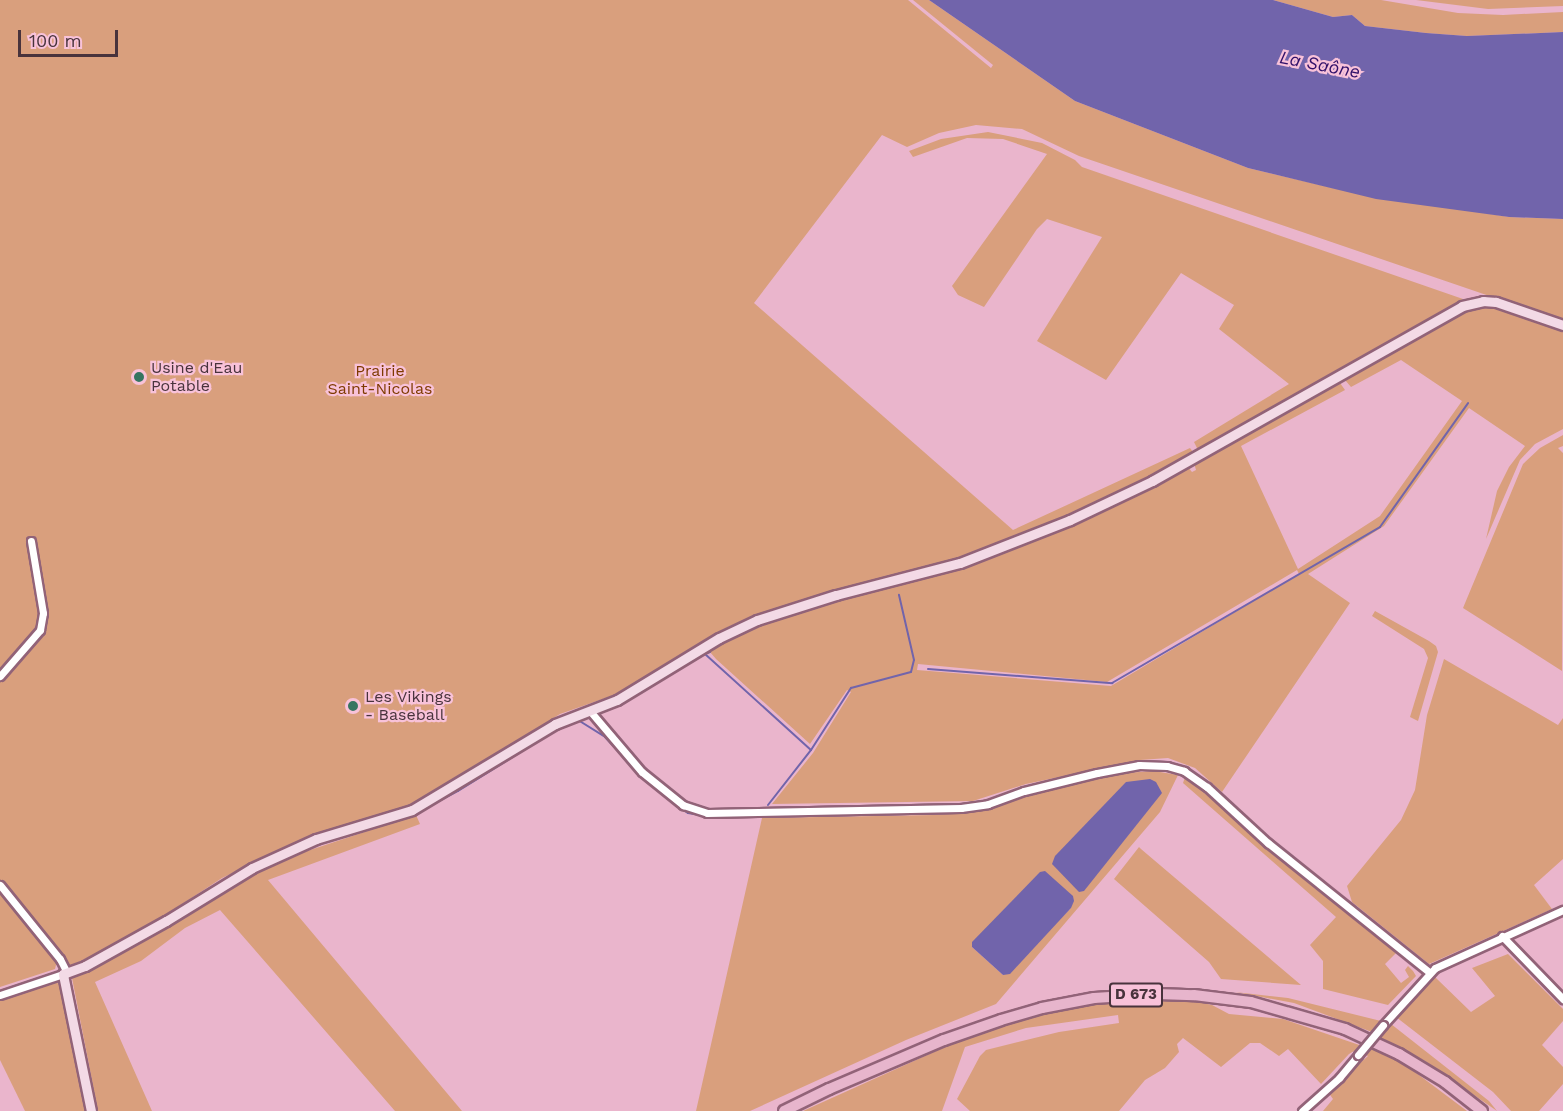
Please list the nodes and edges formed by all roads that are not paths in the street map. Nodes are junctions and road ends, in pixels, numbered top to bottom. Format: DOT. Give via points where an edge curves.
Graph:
graph roads {
  1 [pos="1563,324"];
  2 [pos="31,541"];
  3 [pos="0,676"];
  4 [pos="590,711"];
  5 [pos="0,885"];
  6 [pos="1563,910"];
  7 [pos="1502,936"];
  8 [pos="1429,972"];
  9 [pos="65,974"];
  10 [pos="0,995"];
  11 [pos="1563,999"];
  12 [pos="91,1111"];
  13 [pos="784,1111"];
  14 [pos="1302,1111"];
  15 [pos="1482,1111"];
  1 -- 4 [label="street" via="1496,302 1462,306 1162,475 1070,520 960,563 757,620 718,638 640,688"];
  2 -- 3 [label="street" via="42,613 40,630"];
  4 -- 8 [label="street" via="642,772 683,805 707,813 960,808 1139,765 1184,771"];
  4 -- 9 [label="street" via="555,724 412,810 316,839 252,868 166,921"];
  5 -- 9 [label="street" via="60,959"];
  6 -- 7 [label="street"];
  7 -- 8 [label="street"];
  7 -- 11 [label="street"];
  8 -- 14 [label="street, bridge" via="1339,1078"];
  9 -- 10 [label="street"];
  9 -- 12 [label="street"];
  13 -- 15 [label="main road, D 673" via="944,1040 1001,1020 1094,998 1157,994 1251,1002 1345,1029 1399,1054"];
}
